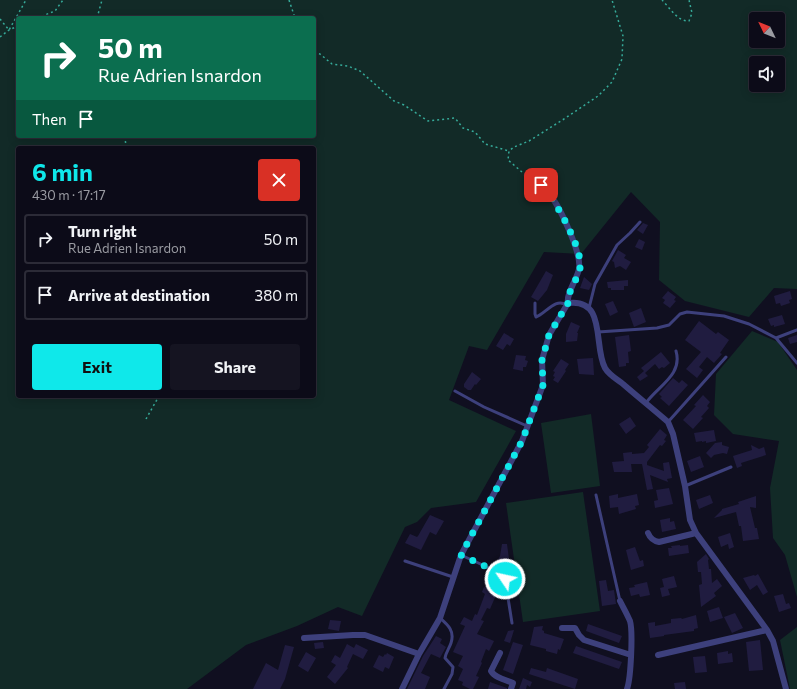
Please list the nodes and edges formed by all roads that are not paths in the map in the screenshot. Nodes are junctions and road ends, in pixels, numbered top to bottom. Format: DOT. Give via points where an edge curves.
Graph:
graph roads {
  1 [pos="527,175"];
  2 [pos="640,222"];
  3 [pos="535,304"];
  4 [pos="567,304"];
  5 [pos="589,308"];
  6 [pos="797,330"];
  7 [pos="598,332"];
  8 [pos="776,338"];
  9 [pos="676,351"];
  10 [pos="726,357"];
  11 [pos="797,363"];
  12 [pos="455,391"];
  13 [pos="646,403"];
  14 [pos="668,422"];
  15 [pos="527,426"];
  16 [pos="731,467"];
  17 [pos="685,486"];
  18 [pos="596,495"];
  19 [pos="648,533"];
  20 [pos="696,534"];
  21 [pos="461,555"];
  22 [pos="406,561"];
  23 [pos="452,577"];
  24 [pos="620,601"];
  25 [pos="440,618"];
  26 [pos="512,623"];
  27 [pos="562,628"];
  28 [pos="767,630"];
  29 [pos="304,638"];
  30 [pos="500,653"];
  31 [pos="419,654"];
  32 [pos="631,655"];
  33 [pos="658,655"];
  34 [pos="628,687"];
  35 [pos="402,689"];
  36 [pos="444,689"];
  37 [pos="511,689"];
  38 [pos="786,689"];
  1 -- 4 [label="street" via="551,195 578,251 580,267"];
  2 -- 5 [label="lane" via="617,245 595,284"];
  3 -- 4 [label="lane" via="536,317 559,302"];
  4 -- 5 [label="street" via="581,303"];
  4 -- 15 [label="street" via="549,335 542,360 543,385"];
  5 -- 7 [label="street"];
  6 -- 8 [label="lane"];
  7 -- 8 [label="lane" via="657,328 669,325 680,314 687,312 724,316 749,324"];
  7 -- 13 [label="street" via="606,369"];
  8 -- 11 [label="lane"];
  9 -- 13 [label="lane" via="678,359 675,372"];
  10 -- 14 [label="lane"];
  12 -- 15 [label="lane"];
  13 -- 14 [label="street"];
  14 -- 17 [label="street"];
  15 -- 21 [label="street" via="522,441"];
  16 -- 17 [label="lane"];
  17 -- 20 [label="street" via="690,520"];
  18 -- 24 [label="lane"];
  19 -- 20 [label="street" via="650,538 659,542"];
  20 -- 28 [label="street"];
  21 -- 23 [label="street"];
  21 -- 26 [label="lane" via="500,573 505,579"];
  22 -- 23 [label="lane"];
  23 -- 25 [label="street"];
  24 -- 32 [label="street" via="630,622"];
  25 -- 31 [label="street"];
  25 -- 36 [label="lane" via="450,626 452,632 445,658 453,667"];
  27 -- 32 [label="street" via="575,628 584,640"];
  28 -- 33 [label="street"];
  28 -- 38 [label="street" via="773,641"];
  29 -- 31 [label="street" via="365,635"];
  30 -- 37 [label="street" via="492,673 513,683"];
  31 -- 35 [label="street"];
  32 -- 34 [label="street"];
}
